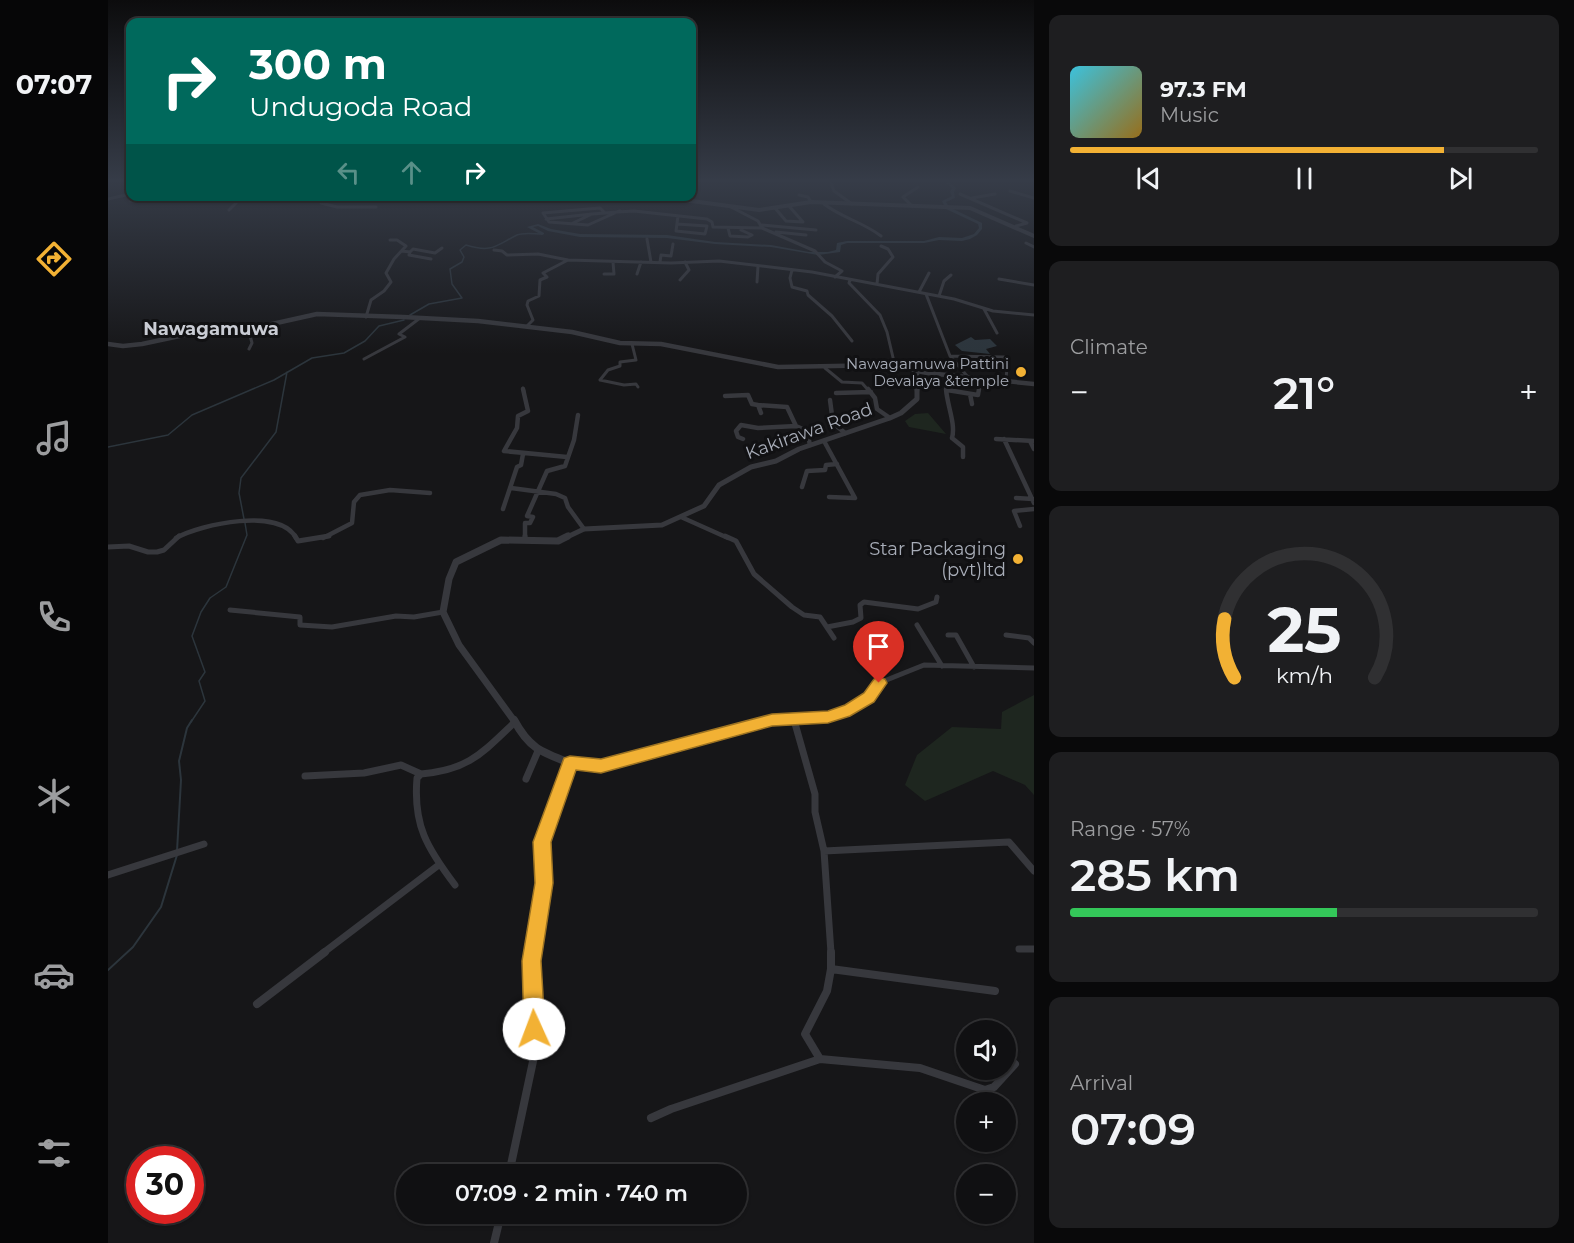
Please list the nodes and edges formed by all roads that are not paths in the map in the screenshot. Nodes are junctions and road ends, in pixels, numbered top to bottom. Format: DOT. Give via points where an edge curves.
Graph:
graph roads {
  1 [pos="785,238"];
  2 [pos="647,239"];
  3 [pos="390,240"];
  4 [pos="1026,243"];
  5 [pos="673,244"];
  6 [pos="881,246"];
  7 [pos="1034,246"];
  8 [pos="442,248"];
  9 [pos="494,250"];
  10 [pos="402,251"];
  11 [pos="410,252"];
  12 [pos="431,259"];
  13 [pos="568,260"];
  14 [pos="613,262"];
  15 [pos="641,262"];
  16 [pos="651,262"];
  17 [pos="660,262"];
  18 [pos="685,262"];
  19 [pos="758,266"];
  20 [pos="792,270"];
  21 [pos="929,273"];
  22 [pos="604,274"];
  23 [pos="637,274"];
  24 [pos="951,275"];
  25 [pos="835,277"];
  26 [pos="999,279"];
  27 [pos="680,280"];
  28 [pos="850,280"];
  29 [pos="757,282"];
  30 [pos="877,284"];
  31 [pos="1034,285"];
  32 [pos="919,292"];
  33 [pos="926,294"];
  34 [pos="939,296"];
  35 [pos="984,309"];
  36 [pos="1034,315"];
  37 [pos="366,317"];
  38 [pos="420,318"];
  39 [pos="527,326"];
  40 [pos="248,328"];
  41 [pos="997,333"];
  42 [pos="852,341"];
  43 [pos="108,344"];
  44 [pos="632,344"];
  45 [pos="249,349"];
  46 [pos="950,356"];
  47 [pos="1004,357"];
  48 [pos="364,359"];
  49 [pos="895,366"];
  50 [pos="825,368"];
  51 [pos="917,371"];
  52 [pos="946,375"];
  53 [pos="968,377"];
  54 [pos="976,377"];
  55 [pos="1006,380"];
  56 [pos="1034,384"];
  57 [pos="638,387"];
  58 [pos="523,388"];
  59 [pos="947,390"];
  60 [pos="871,392"];
  61 [pos="836,393"];
  62 [pos="970,394"];
  63 [pos="725,396"];
  64 [pos="830,400"];
  65 [pos="972,404"];
  66 [pos="758,405"];
  67 [pos="760,413"];
  68 [pos="578,416"];
  69 [pos="891,418"];
  70 [pos="796,426"];
  71 [pos="845,434"];
  72 [pos="952,438"];
  73 [pos="743,439"];
  74 [pos="996,439"];
  75 [pos="1004,439"];
  76 [pos="945,440"];
  77 [pos="824,441"];
  78 [pos="1032,441"];
  79 [pos="810,445"];
  80 [pos="1034,449"];
  81 [pos="523,454"];
  82 [pos="963,457"];
  83 [pos="567,458"];
  84 [pos="837,464"];
  85 [pos="802,487"];
  86 [pos="510,488"];
  87 [pos="539,491"];
  88 [pos="430,493"];
  89 [pos="829,497"];
  90 [pos="1016,498"];
  91 [pos="1033,500"];
  92 [pos="503,509"];
  93 [pos="1034,509"];
  94 [pos="681,517"];
  95 [pos="1020,526"];
  96 [pos="584,529"];
  97 [pos="525,540"];
  98 [pos="108,547"];
  99 [pos="938,597"];
  100 [pos="230,610"];
  101 [pos="443,612"];
  102 [pos="918,625"];
  103 [pos="827,627"];
  104 [pos="948,635"];
  105 [pos="1006,635"];
  106 [pos="834,638"];
  107 [pos="1034,643"];
  108 [pos="942,666"];
  109 [pos="974,667"];
  110 [pos="1034,668"];
  111 [pos="794,720"];
  112 [pos="515,722"];
  113 [pos="538,751"];
  114 [pos="570,763"];
  115 [pos="421,774"];
  116 [pos="304,776"];
  117 [pos="526,779"];
  118 [pos="204,844"];
  119 [pos="183,850"];
  120 [pos="824,851"];
  121 [pos="440,864"];
  122 [pos="1034,871"];
  123 [pos="108,875"];
  124 [pos="455,885"];
  125 [pos="1019,949"];
  126 [pos="1034,949"];
  127 [pos="831,969"];
  128 [pos="995,991"];
  129 [pos="257,1004"];
  130 [pos="820,1059"];
  131 [pos="1001,1080"];
  132 [pos="651,1118"];
  133 [pos="511,1164"];
  134 [pos="499,1224"];
  135 [pos="494,1243"];
  1 -- 25 [label="street" via="842,271"];
  2 -- 16 [label="street"];
  3 -- 10 [label="street" via="404,243"];
  4 -- 7 [label="street"];
  5 -- 17 [label="street" via="671,256 661,255"];
  6 -- 30 [label="street" via="893,257 878,274"];
  8 -- 11 [label="street" via="435,253 413,249"];
  9 -- 13 [label="street" via="507,255 538,254"];
  10 -- 11 [label="street"];
  10 -- 37 [label="street" via="386,273 391,282 371,300"];
  11 -- 12 [label="street" via="409,255"];
  13 -- 14 [label="street"];
  13 -- 39 [label="street" via="543,273 547,277 540,280 540,296 528,301 533,320"];
  14 -- 15 [label="street"];
  14 -- 22 [label="street" via="614,274"];
  15 -- 16 [label="street"];
  15 -- 23 [label="street"];
  16 -- 17 [label="street"];
  17 -- 18 [label="street"];
  18 -- 19 [label="street"];
  18 -- 27 [label="street" via="689,270"];
  19 -- 20 [label="street"];
  19 -- 29 [label="street"];
  20 -- 25 [label="street"];
  20 -- 42 [label="street" via="792,287 807,291"];
  21 -- 32 [label="street"];
  24 -- 34 [label="street" via="944,281"];
  25 -- 28 [label="street"];
  26 -- 31 [label="street"];
  28 -- 30 [label="street"];
  28 -- 49 [label="street" via="871,302 881,320"];
  30 -- 32 [label="street"];
  32 -- 33 [label="street"];
  33 -- 34 [label="street"];
  33 -- 46 [label="street"];
  34 -- 35 [label="street"];
  35 -- 36 [label="street"];
  35 -- 41 [label="street"];
  37 -- 38 [label="street"];
  37 -- 40 [label="street" via="317,314"];
  38 -- 39 [label="street"];
  38 -- 48 [label="street" via="399,334 405,337"];
  39 -- 44 [label="street"];
  40 -- 43 [label="street" via="208,330 123,346"];
  40 -- 45 [label="street" via="252,343"];
  44 -- 50 [label="street" via="661,344 778,367"];
  44 -- 57 [label="street" via="636,360 620,362 600,380"];
  46 -- 47 [label="street"];
  46 -- 53 [label="street"];
  47 -- 55 [label="street"];
  49 -- 50 [label="street"];
  49 -- 51 [label="street"];
  50 -- 60 [label="street" via="842,382 860,382"];
  51 -- 52 [label="street"];
  51 -- 69 [label="street, Kakirawa Road" via="916,401"];
  52 -- 53 [label="street"];
  52 -- 59 [label="street"];
  53 -- 54 [label="street"];
  54 -- 55 [label="street"];
  54 -- 62 [label="street" via="978,395"];
  55 -- 56 [label="street"];
  58 -- 81 [label="street" via="528,411 518,416 517,428 504,451"];
  59 -- 62 [label="street"];
  59 -- 72 [label="street"];
  60 -- 61 [label="street"];
  60 -- 69 [label="street" via="877,409"];
  62 -- 65 [label="street"];
  63 -- 66 [label="street" via="748,395 752,404"];
  64 -- 71 [label="street" via="833,423"];
  66 -- 67 [label="street"];
  66 -- 70 [label="street" via="787,407"];
  68 -- 83 [label="street"];
  69 -- 71 [label="street, Kakirawa Road"];
  70 -- 73 [label="street" via="739,426 736,431"];
  70 -- 79 [label="street" via="807,431"];
  71 -- 77 [label="street, Kakirawa Road"];
  72 -- 76 [label="street"];
  72 -- 82 [label="street" via="963,447"];
  74 -- 75 [label="street"];
  75 -- 78 [label="street"];
  75 -- 91 [label="street"];
  77 -- 79 [label="street, Kakirawa Road"];
  77 -- 84 [label="street"];
  78 -- 80 [label="street"];
  79 -- 94 [label="street, Kakirawa Road" via="776,461 751,466 719,485 704,507"];
  81 -- 83 [label="street"];
  81 -- 86 [label="street"];
  83 -- 87 [label="street" via="565,466 547,471"];
  84 -- 85 [label="street" via="826,465 825,470 807,471"];
  84 -- 89 [label="street" via="855,498"];
  86 -- 87 [label="street"];
  86 -- 92 [label="street"];
  87 -- 96 [label="street" via="565,498"];
  87 -- 97 [label="street" via="527,516 533,517 525,523"];
  88 -- 98 [label="street" via="360,494 352,510 352,523 328,537 298,541 294,531 285,526 250,519 177,536 159,552"];
  90 -- 91 [label="street"];
  93 -- 95 [label="street" via="1014,511"];
  94 -- 96 [label="street, Kakirawa Road" via="662,525"];
  94 -- 103 [label="street" via="736,541 754,573 793,610 820,617"];
  96 -- 97 [label="street, Kakirawa Road" via="558,541"];
  97 -- 101 [label="street, Kakirawa Road" via="501,540 456,562"];
  99 -- 103 [label="street" via="936,602 918,609 864,602 860,605 861,618"];
  100 -- 101 [label="street" via="300,617 300,625 332,627"];
  101 -- 112 [label="street" via="459,645"];
  102 -- 108 [label="street"];
  103 -- 106 [label="street"];
  104 -- 109 [label="street" via="956,635"];
  105 -- 107 [label="street" via="1029,638"];
  108 -- 109 [label="street"];
  108 -- 111 [label="street" via="924,665 879,683 869,697 850,710 828,717"];
  109 -- 110 [label="street"];
  111 -- 114 [label="street" via="772,720 601,766"];
  111 -- 120 [label="street" via="815,794"];
  112 -- 113 [label="street" via="523,737"];
  112 -- 115 [label="street" via="474,760 444,772"];
  113 -- 114 [label="street"];
  113 -- 117 [label="street"];
  114 -- 133 [label="street" via="542,842 544,883 532,961 535,1052"];
  115 -- 116 [label="street" via="401,765 364,773"];
  115 -- 121 [label="street" via="414,802 422,838"];
  118 -- 119 [label="street"];
  119 -- 123 [label="street"];
  120 -- 122 [label="street" via="1009,842"];
  120 -- 127 [label="street"];
  121 -- 124 [label="street"];
  121 -- 129 [label="street"];
  125 -- 126 [label="street"];
  127 -- 128 [label="street"];
  127 -- 130 [label="street" via="827,991 805,1034"];
  130 -- 131 [label="street" via="920,1068 985,1090"];
  130 -- 132 [label="street"];
  134 -- 135 [label="street"];
}
